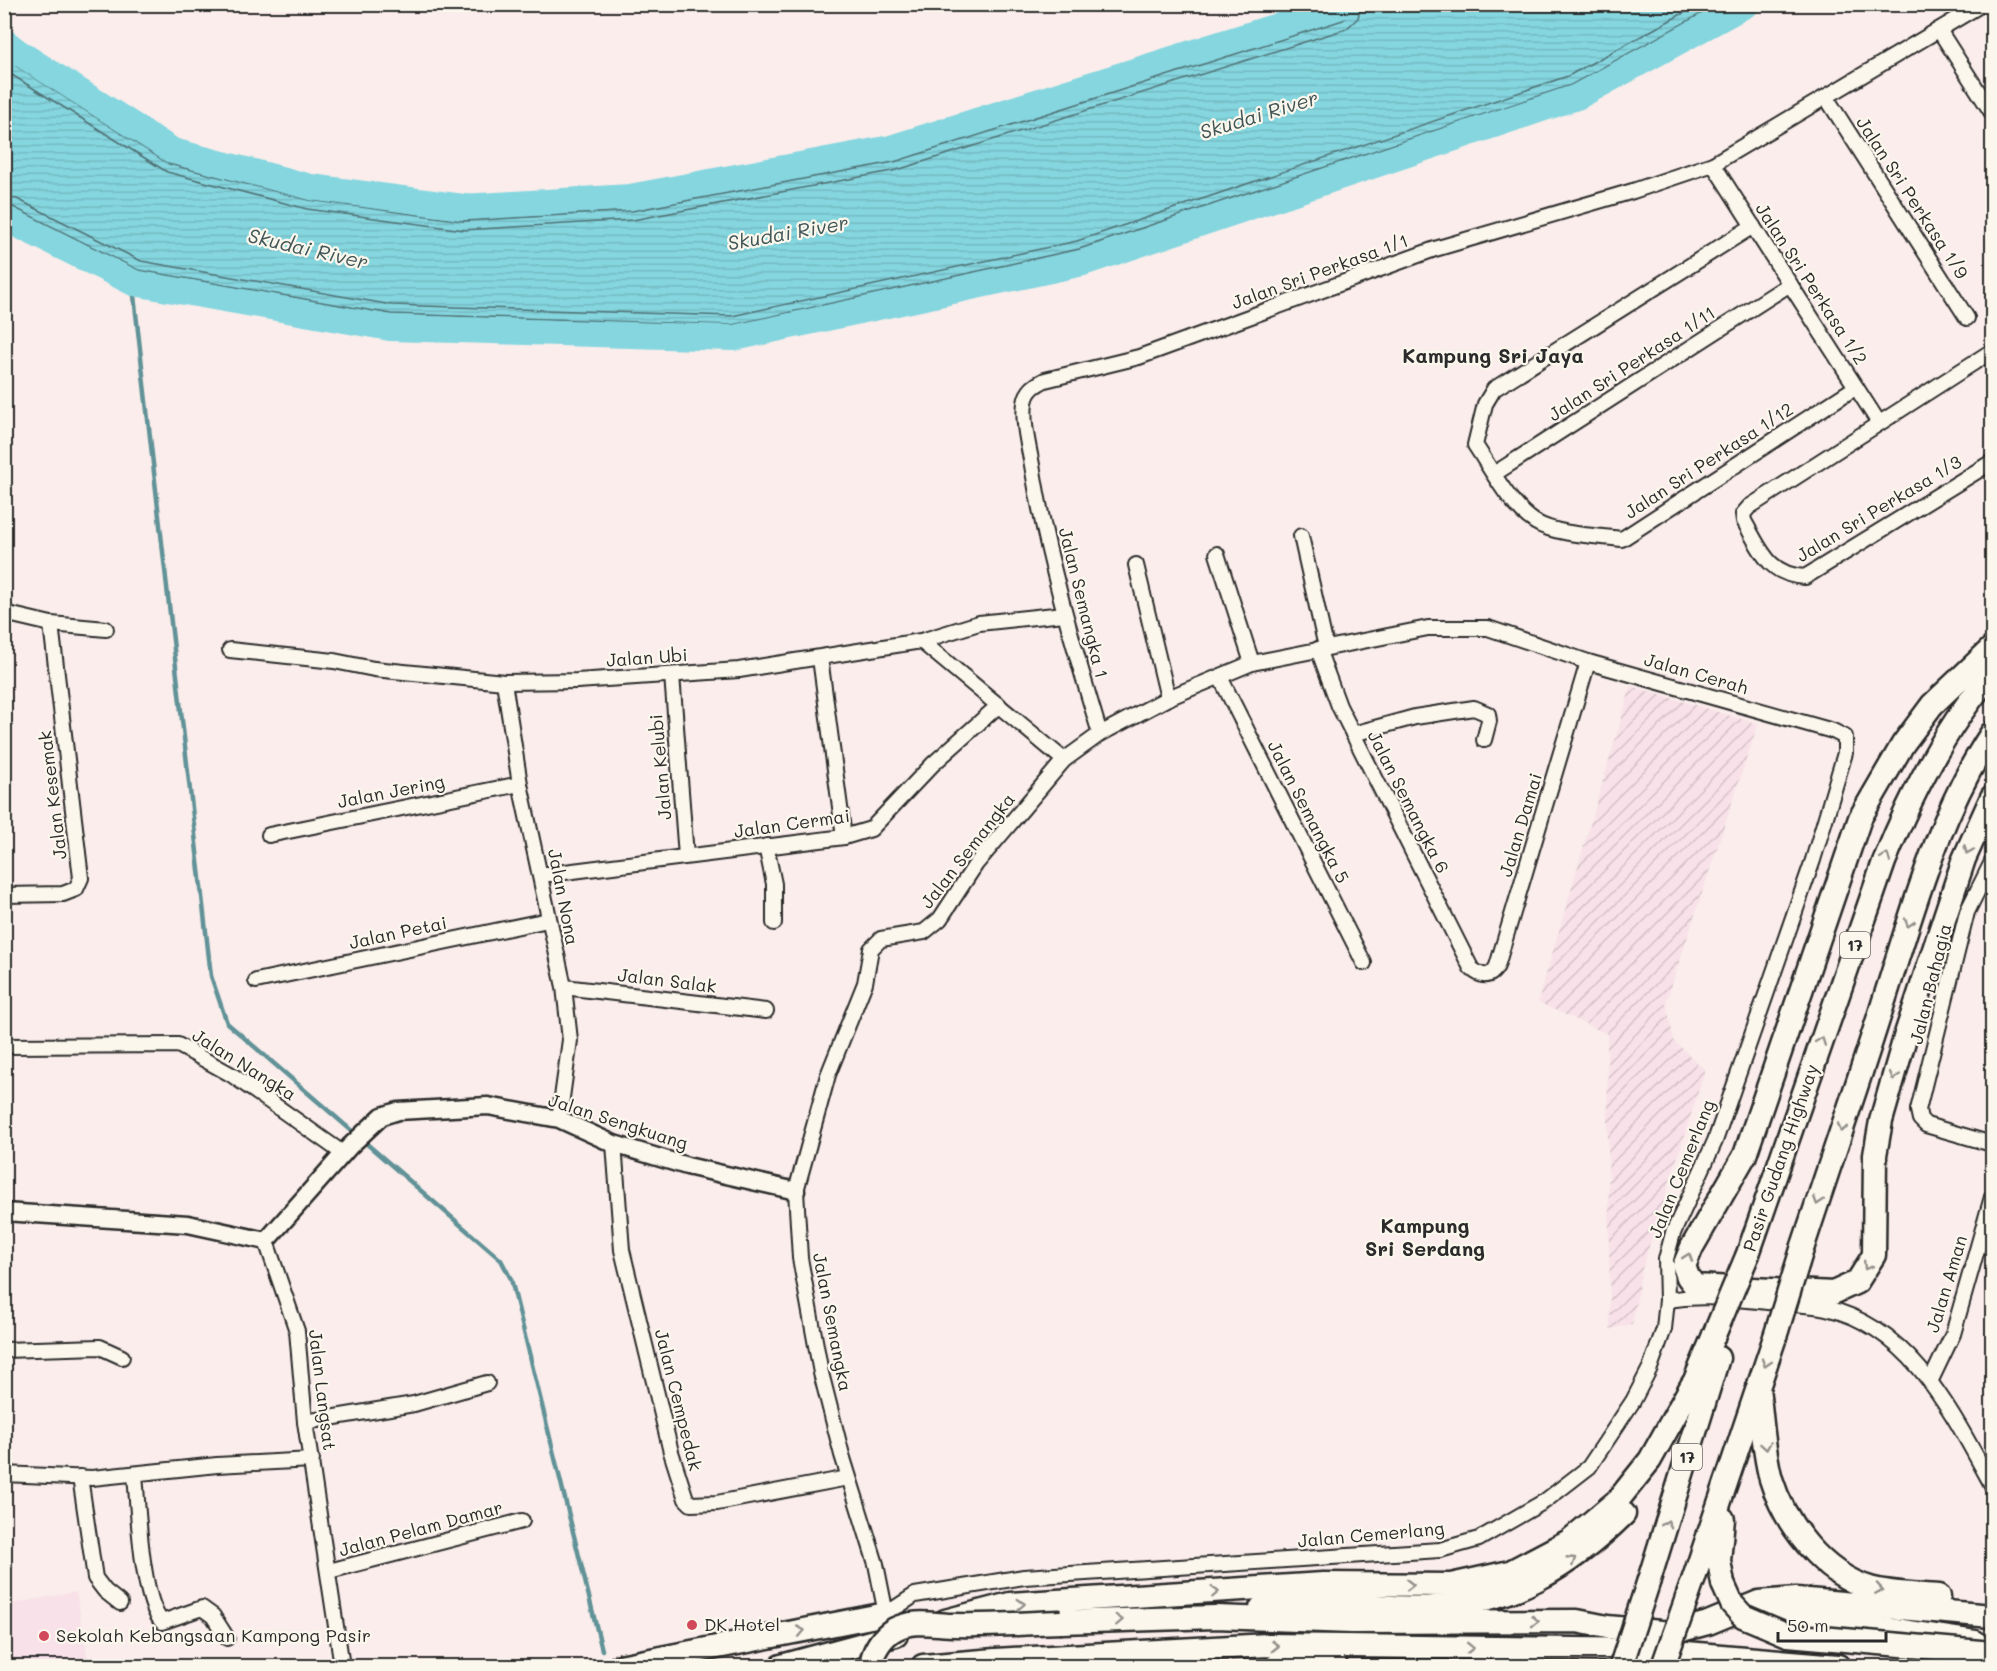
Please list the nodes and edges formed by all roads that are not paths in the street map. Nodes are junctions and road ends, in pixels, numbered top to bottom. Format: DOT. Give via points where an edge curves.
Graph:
graph roads {
  1 [pos="1983,4"];
  2 [pos="1940,30"];
  3 [pos="1826,97"];
  4 [pos="1992,113"];
  5 [pos="1713,164"];
  6 [pos="1753,226"];
  7 [pos="1790,284"];
  8 [pos="1967,318"];
  9 [pos="1992,351"];
  10 [pos="1856,387"];
  11 [pos="1879,423"];
  12 [pos="1992,462"];
  13 [pos="1494,474"];
  14 [pos="1035,480"];
  15 [pos="1301,536"];
  16 [pos="1217,554"];
  17 [pos="1136,565"];
  18 [pos="4,613"];
  19 [pos="1064,614"];
  20 [pos="51,624"];
  21 [pos="106,629"];
  22 [pos="921,641"];
  23 [pos="1538,645"];
  24 [pos="1322,648"];
  25 [pos="1992,648"];
  26 [pos="230,650"];
  27 [pos="820,658"];
  28 [pos="1588,662"];
  29 [pos="1252,663"];
  30 [pos="1992,673"];
  31 [pos="672,675"];
  32 [pos="1220,676"];
  33 [pos="504,682"];
  34 [pos="1168,698"];
  35 [pos="999,705"];
  36 [pos="1992,733"];
  37 [pos="1100,734"];
  38 [pos="1353,734"];
  39 [pos="1845,737"];
  40 [pos="1484,740"];
  41 [pos="1064,760"];
  42 [pos="520,784"];
  43 [pos="1992,797"];
  44 [pos="269,834"];
  45 [pos="844,837"];
  46 [pos="766,846"];
  47 [pos="686,856"];
  48 [pos="1992,862"];
  49 [pos="541,875"];
  50 [pos="4,895"];
  51 [pos="548,920"];
  52 [pos="774,923"];
  53 [pos="1364,963"];
  54 [pos="1471,968"];
  55 [pos="256,981"];
  56 [pos="564,987"];
  57 [pos="766,1011"];
  58 [pos="4,1046"];
  59 [pos="559,1119"];
  60 [pos="614,1144"];
  61 [pos="1992,1144"];
  62 [pos="347,1150"];
  63 [pos="796,1191"];
  64 [pos="1992,1197"];
  65 [pos="4,1212"];
  66 [pos="266,1241"];
  67 [pos="1667,1300"];
  68 [pos="1719,1335"];
  69 [pos="4,1350"];
  70 [pos="122,1357"];
  71 [pos="1931,1380"];
  72 [pos="487,1383"];
  73 [pos="1692,1385"];
  74 [pos="1758,1388"];
  75 [pos="305,1422"];
  76 [pos="312,1460"];
  77 [pos="135,1473"];
  78 [pos="1729,1473"];
  79 [pos="4,1474"];
  80 [pos="80,1477"];
  81 [pos="848,1479"];
  82 [pos="1992,1485"];
  83 [pos="522,1521"];
  84 [pos="328,1571"];
  85 [pos="1992,1600"];
  86 [pos="120,1603"];
  87 [pos="886,1614"];
  88 [pos="1353,1614"];
  89 [pos="1992,1616"];
  90 [pos="227,1638"];
  91 [pos="870,1641"];
  92 [pos="1988,1647"];
  93 [pos="1657,1658"];
  94 [pos="342,1666"];
  95 [pos="620,1666"];
  96 [pos="782,1666"];
  97 [pos="871,1666"];
  98 [pos="923,1666"];
  99 [pos="1276,1666"];
  100 [pos="1336,1666"];
  101 [pos="1621,1666"];
  102 [pos="1838,1666"];
  1 -- 2 [label="street, Jalan Sri Perkasa 1/1"];
  2 -- 3 [label="street, Jalan Sri Perkasa 1/1"];
  2 -- 4 [label="street"];
  3 -- 5 [label="street, Jalan Sri Perkasa 1/1"];
  3 -- 8 [label="street, Jalan Sri Perkasa 1/9"];
  5 -- 6 [label="street, Jalan Sri Perkasa 1/2"];
  5 -- 14 [label="street, Jalan Sri Perkasa 1/1" via="1435,249 1139,357 1045,380 1032,387 1025,403"];
  6 -- 7 [label="street, Jalan Sri Perkasa 1/2"];
  6 -- 13 [label="street, Jalan Sri Perkasa 1/12" via="1494,389 1485,404 1475,445"];
  7 -- 10 [label="street, Jalan Sri Perkasa 1/2"];
  7 -- 13 [label="street, Jalan Sri Perkasa 1/11"];
  9 -- 11 [label="street"];
  10 -- 11 [label="street, Jalan Sri Perkasa 1/2"];
  10 -- 13 [label="street, Jalan Sri Perkasa 1/12" via="1622,539 1578,534 1537,523 1521,510"];
  11 -- 12 [label="street, Jalan Sri Perkasa 1/3" via="1743,514 1766,559 1778,571 1805,577"];
  14 -- 19 [label="street, Jalan Semangka 1"];
  15 -- 24 [label="street, Jalan Semangka 6"];
  16 -- 29 [label="street"];
  17 -- 34 [label="street"];
  18 -- 20 [label="street"];
  19 -- 22 [label="street, Jalan Ubi" via="979,623"];
  19 -- 37 [label="street, Jalan Semangka 1"];
  20 -- 21 [label="street"];
  20 -- 50 [label="street, Jalan Kesemak" via="81,878 76,889 63,894"];
  22 -- 27 [label="street, Jalan Ubi"];
  22 -- 35 [label="street"];
  23 -- 24 [label="street, Jalan Semangka" via="1488,628 1428,628"];
  23 -- 28 [label="street, Jalan Cerah"];
  24 -- 29 [label="street, Jalan Semangka"];
  24 -- 38 [label="street, Jalan Semangka 6" via="1339,706"];
  43 -- 25 [label="highway, one-way" via="1964,859 1881,1121 1875,1155 1874,1255 1857,1282 1833,1293 1695,1286 1684,1266 1745,1155 1860,818 1903,744 1932,705"];
  26 -- 33 [label="street, Jalan Ubi"];
  27 -- 31 [label="street, Jalan Ubi"];
  27 -- 45 [label="street"];
  28 -- 39 [label="street, Jalan Cerah"];
  28 -- 54 [label="street, Jalan Damai" via="1497,966 1487,976"];
  29 -- 32 [label="street, Jalan Semangka"];
  68 -- 30 [label="highway, Pasir Gudang Highway / 17, one-way, bridge" via="1906,808 1971,698"];
  31 -- 33 [label="street, Jalan Ubi"];
  31 -- 47 [label="street, Jalan Kelubi"];
  32 -- 34 [label="street, Jalan Semangka"];
  32 -- 53 [label="street, Jalan Semangka 5"];
  33 -- 42 [label="street, Jalan Nona"];
  34 -- 37 [label="street, Jalan Semangka"];
  35 -- 41 [label="street"];
  35 -- 45 [label="street, Jalan Cermai" via="933,764 871,829"];
  36 -- 74 [label="highway, 17, one-way, bridge" via="1975,759 1944,826 1924,880"];
  37 -- 41 [label="street, Jalan Semangka"];
  38 -- 40 [label="street" via="1415,717 1474,708 1488,714"];
  38 -- 54 [label="street, Jalan Semangka 6"];
  39 -- 67 [label="street, Jalan Cemerlang" via="1845,753 1814,860 1715,1141 1673,1233 1666,1259"];
  41 -- 63 [label="street, Jalan Semangka" via="976,864 940,919 924,932 881,939 871,949 865,983 828,1075"];
  42 -- 44 [label="street, Jalan Jering"];
  42 -- 49 [label="street, Jalan Nona"];
  45 -- 46 [label="street, Jalan Cermai"];
  46 -- 47 [label="street, Jalan Cermai"];
  46 -- 52 [label="street" via="774,884"];
  47 -- 49 [label="street, Jalan Cermai"];
  48 -- 61 [label="street, Jalan Bahagia" via="1967,912 1918,1110 1926,1125"];
  49 -- 51 [label="street, Jalan Nona"];
  51 -- 55 [label="street, Jalan Petai"];
  51 -- 56 [label="street, Jalan Nona"];
  56 -- 57 [label="street, Jalan Salak"];
  56 -- 59 [label="street, Jalan Nona" via="570,1040"];
  58 -- 62 [label="street, Jalan Nangka" via="178,1045 232,1074"];
  59 -- 60 [label="street, Jalan Sengkuang"];
  59 -- 62 [label="street, Jalan Sengkuang" via="488,1106 398,1111 382,1116"];
  60 -- 63 [label="street, Jalan Sengkuang" via="687,1166"];
  60 -- 81 [label="street, Jalan Cempedak" via="622,1250 686,1499 691,1504 717,1503"];
  62 -- 66 [label="street, Jalan Sengkuang"];
  63 -- 81 [label="street, Jalan Semangka" via="800,1258 821,1373"];
  64 -- 71 [label="street, Jalan Aman" via="1953,1334"];
  65 -- 66 [label="street" via="188,1224"];
  66 -- 75 [label="street, Jalan Langsat" via="297,1331"];
  67 -- 71 [label="street" via="1695,1295 1826,1308 1885,1338"];
  67 -- 87 [label="street, Jalan Cemerlang" via="1664,1329 1650,1368 1589,1467 1545,1501 1479,1539 1440,1550 1406,1553 1024,1577 915,1595"];
  68 -- 73 [label="highway"];
  101 -- 68 [label="highway, Pasir Gudang Highway / 17, one-way, bridge"];
  69 -- 70 [label="street" via="99,1347"];
  71 -- 82 [label="street"];
  72 -- 75 [label="street" via="414,1404"];
  88 -- 73 [label="highway, one-way" via="1472,1601 1547,1576 1580,1555 1644,1490 1672,1442"];
  91 -- 73 [label="highway, one-way" via="1010,1604 1323,1584 1451,1585 1510,1572 1569,1540 1618,1500 1650,1460"];
  74 -- 78 [label="highway, 17"];
  74 -- 85 [label="highway, one-way" via="1774,1487 1799,1535 1818,1556 1842,1574 1870,1587"];
  75 -- 76 [label="street, Jalan Langsat"];
  76 -- 77 [label="street"];
  76 -- 84 [label="street, Jalan Langsat"];
  77 -- 80 [label="street"];
  77 -- 90 [label="street" via="143,1562 155,1614 162,1622 202,1608 213,1616"];
  78 -- 92 [label="highway, bridge" via="1719,1561 1723,1584 1743,1616 1788,1635"];
  78 -- 93 [label="highway, 17, bridge" via="1694,1578"];
  79 -- 80 [label="street"];
  80 -- 86 [label="street" via="95,1578"];
  81 -- 87 [label="street, Jalan Semangka" via="874,1557"];
  83 -- 84 [label="street, Jalan Pelam Damar"];
  84 -- 94 [label="street, Jalan Langsat"];
  87 -- 91 [label="highway"];
  95 -- 87 [label="highway, one-way"];
  88 -- 89 [label="highway, one-way" via="1577,1621 1671,1633 1759,1602 1796,1599"];
  97 -- 88 [label="highway, one-way, bridge" via="874,1651 895,1629 922,1623 953,1626 1215,1617 1253,1621"];
  91 -- 96 [label="highway"];
  92 -- 93 [label="highway" via="1789,1614 1758,1618"];
  98 -- 93 [label="highway, one-way" via="1268,1646"];
  93 -- 102 [label="highway"];
  99 -- 100 [label="highway"];
}
